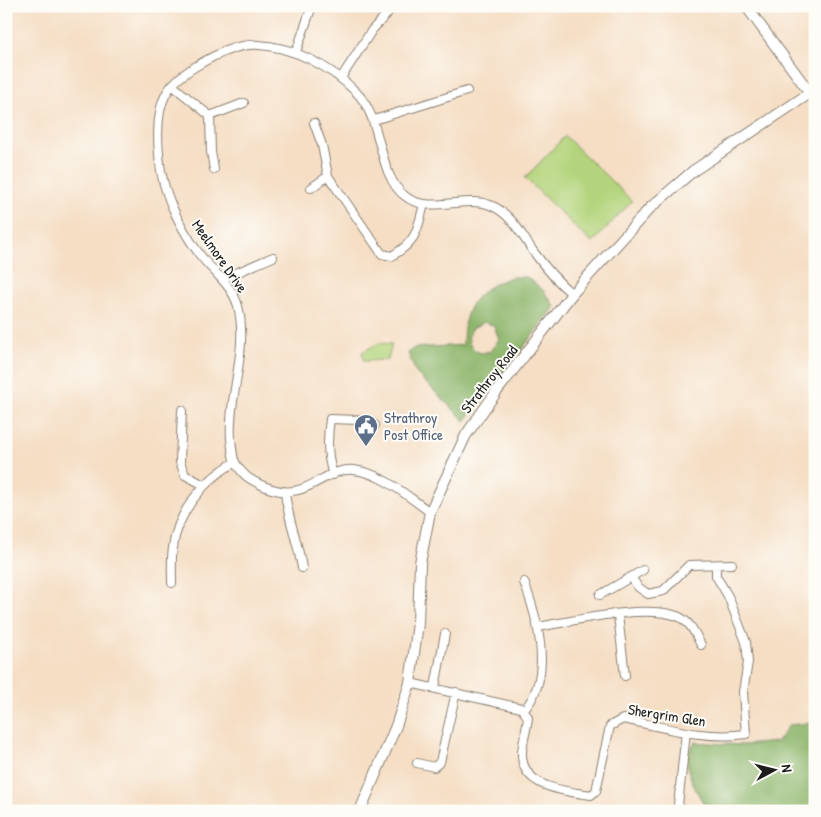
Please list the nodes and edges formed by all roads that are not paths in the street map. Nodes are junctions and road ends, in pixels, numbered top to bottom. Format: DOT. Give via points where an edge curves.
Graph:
graph roads {
  1 [pos="312,6"];
  2 [pos="746,6"];
  3 [pos="387,14"];
  4 [pos="296,52"];
  5 [pos="340,78"];
  6 [pos="172,85"];
  7 [pos="467,91"];
  8 [pos="812,91"];
  9 [pos="244,103"];
  10 [pos="210,116"];
  11 [pos="374,120"];
  12 [pos="314,123"];
  13 [pos="214,169"];
  14 [pos="328,176"];
  15 [pos="311,188"];
  16 [pos="424,204"];
  17 [pos="273,257"];
  18 [pos="222,279"];
  19 [pos="572,294"];
  20 [pos="182,410"];
  21 [pos="375,425"];
  22 [pos="235,462"];
  23 [pos="333,475"];
  24 [pos="204,485"];
  25 [pos="285,493"];
  26 [pos="430,512"];
  27 [pos="732,564"];
  28 [pos="716,565"];
  29 [pos="302,568"];
  30 [pos="643,570"];
  31 [pos="631,577"];
  32 [pos="524,582"];
  33 [pos="172,583"];
  34 [pos="600,595"];
  35 [pos="618,615"];
  36 [pos="538,627"];
  37 [pos="445,634"];
  38 [pos="701,645"];
  39 [pos="626,676"];
  40 [pos="410,683"];
  41 [pos="434,688"];
  42 [pos="456,692"];
  43 [pos="524,710"];
  44 [pos="686,732"];
  45 [pos="417,763"];
  46 [pos="360,811"];
  47 [pos="684,811"];
  1 -- 4 [label="street"];
  2 -- 8 [label="street"];
  3 -- 5 [label="street" via="372,30"];
  4 -- 5 [label="street, Meelmore Drive"];
  4 -- 6 [label="street, Meelmore Drive" via="258,44 242,47 215,55"];
  5 -- 11 [label="street, Meelmore Drive" via="359,94"];
  6 -- 10 [label="street"];
  6 -- 18 [label="street, Meelmore Drive" via="164,98 158,131 161,173 176,214 190,239"];
  7 -- 11 [label="street"];
  8 -- 19 [label="street, Strathroy Road" via="693,172 650,208"];
  9 -- 10 [label="street"];
  10 -- 13 [label="street"];
  11 -- 16 [label="street, Meelmore Drive" via="396,187 413,202"];
  12 -- 14 [label="street"];
  14 -- 15 [label="street"];
  14 -- 16 [label="street" via="382,254 392,256 408,247 416,234"];
  16 -- 19 [label="street, Meelmore Drive" via="477,202 502,211"];
  17 -- 18 [label="street"];
  18 -- 22 [label="street, Meelmore Drive" via="232,292 239,317 239,363 230,419"];
  19 -- 26 [label="street, Strathroy Road" via="479,415 456,453"];
  20 -- 24 [label="street" via="180,462 185,475"];
  21 -- 23 [label="street" via="359,420 330,420 328,435"];
  22 -- 24 [label="street"];
  22 -- 25 [label="street" via="252,481"];
  23 -- 25 [label="street"];
  23 -- 26 [label="street" via="350,469 368,472"];
  24 -- 33 [label="street" via="178,524 173,548"];
  25 -- 29 [label="street" via="288,518"];
  26 -- 40 [label="street, Strathroy Road" via="420,563 418,623"];
  27 -- 28 [label="street"];
  28 -- 31 [label="street" via="689,565 662,591 648,594 638,588"];
  28 -- 44 [label="street, Shergrim Glen" via="716,576 728,596 746,642 748,662 743,692 746,734 725,737"];
  30 -- 31 [label="street"];
  31 -- 34 [label="street"];
  32 -- 36 [label="street"];
  35 -- 36 [label="street" via="574,619"];
  35 -- 38 [label="street" via="636,612 677,616 691,626"];
  35 -- 39 [label="street"];
  36 -- 43 [label="street" via="542,651 539,674 533,698"];
  37 -- 41 [label="street"];
  40 -- 41 [label="street"];
  40 -- 46 [label="street" via="396,726"];
  41 -- 42 [label="street"];
  42 -- 43 [label="street"];
  42 -- 45 [label="street" via="440,762 434,767"];
  43 -- 44 [label="street, Shergrim Glen" via="528,717 522,759 531,776 547,787 590,795 596,791 610,726 623,719"];
  44 -- 47 [label="street" via="678,805"];
}
